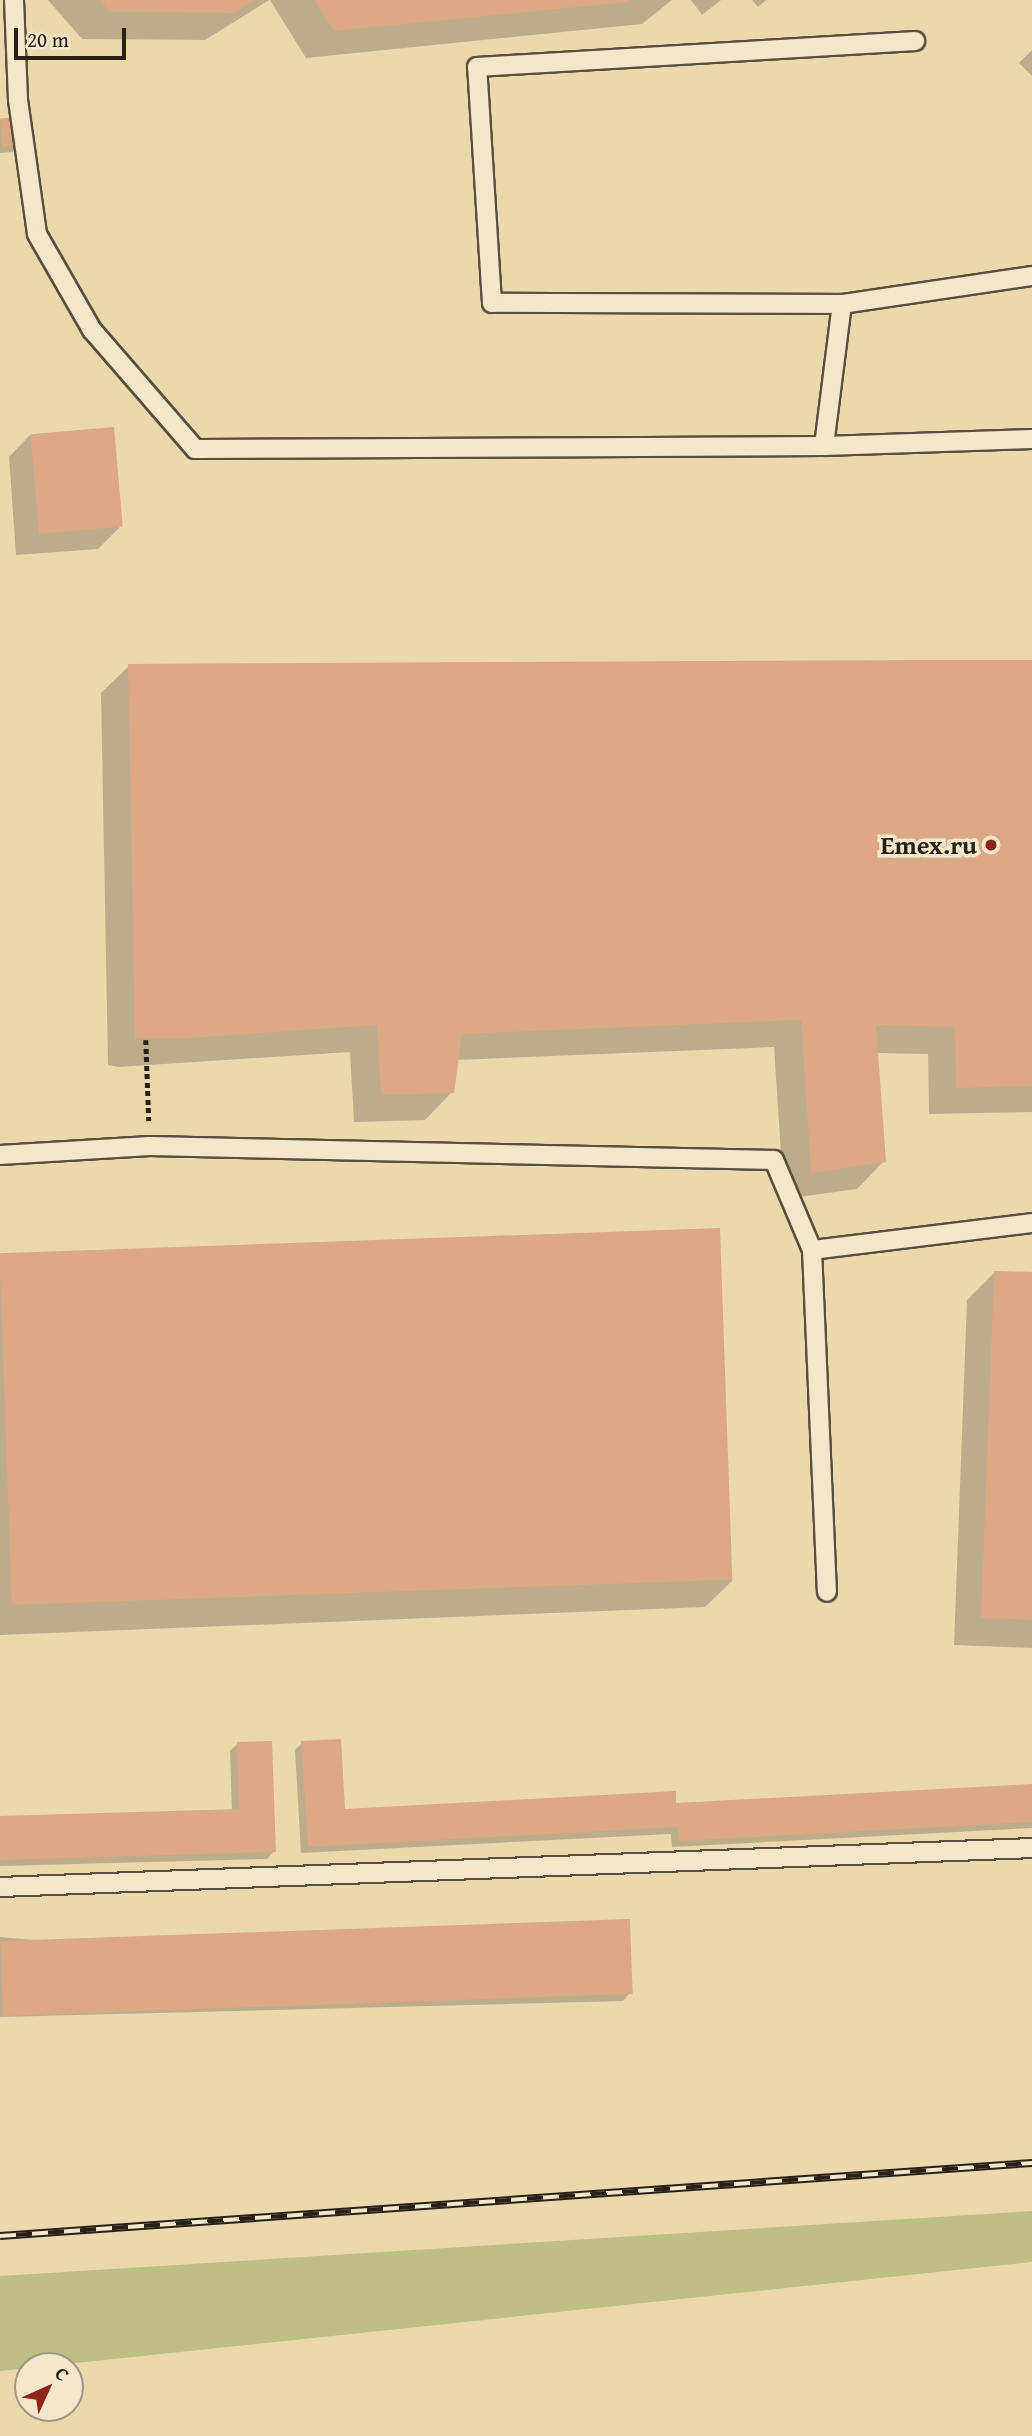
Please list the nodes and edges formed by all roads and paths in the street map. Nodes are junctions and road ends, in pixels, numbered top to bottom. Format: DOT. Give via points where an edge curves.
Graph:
graph roads {
  1 [pos="14,0"];
  2 [pos="915,41"];
  3 [pos="1032,276"];
  4 [pos="842,304"];
  5 [pos="1032,439"];
  6 [pos="824,446"];
  7 [pos="146,1040"];
  8 [pos="149,1111"];
  9 [pos="0,1155"];
  10 [pos="1032,1223"];
  11 [pos="1004,1228"];
  12 [pos="1032,1229"];
  13 [pos="812,1250"];
  14 [pos="827,1592"];
  15 [pos="1032,1848"];
  16 [pos="0,1886"];
  1 -- 6 [label="lane" via="18,100 37,234 92,330 195,449"];
  2 -- 4 [label="lane" via="477,67 492,303"];
  3 -- 4 [label="lane"];
  4 -- 6 [label="lane"];
  5 -- 6 [label="lane"];
  7 -- 8 [label="path"];
  9 -- 13 [label="lane" via="150,1146 774,1160"];
  10 -- 11 [label="lane"];
  11 -- 12 [label="lane"];
  11 -- 13 [label="lane"];
  13 -- 14 [label="lane"];
  15 -- 16 [label="lane"];
}
